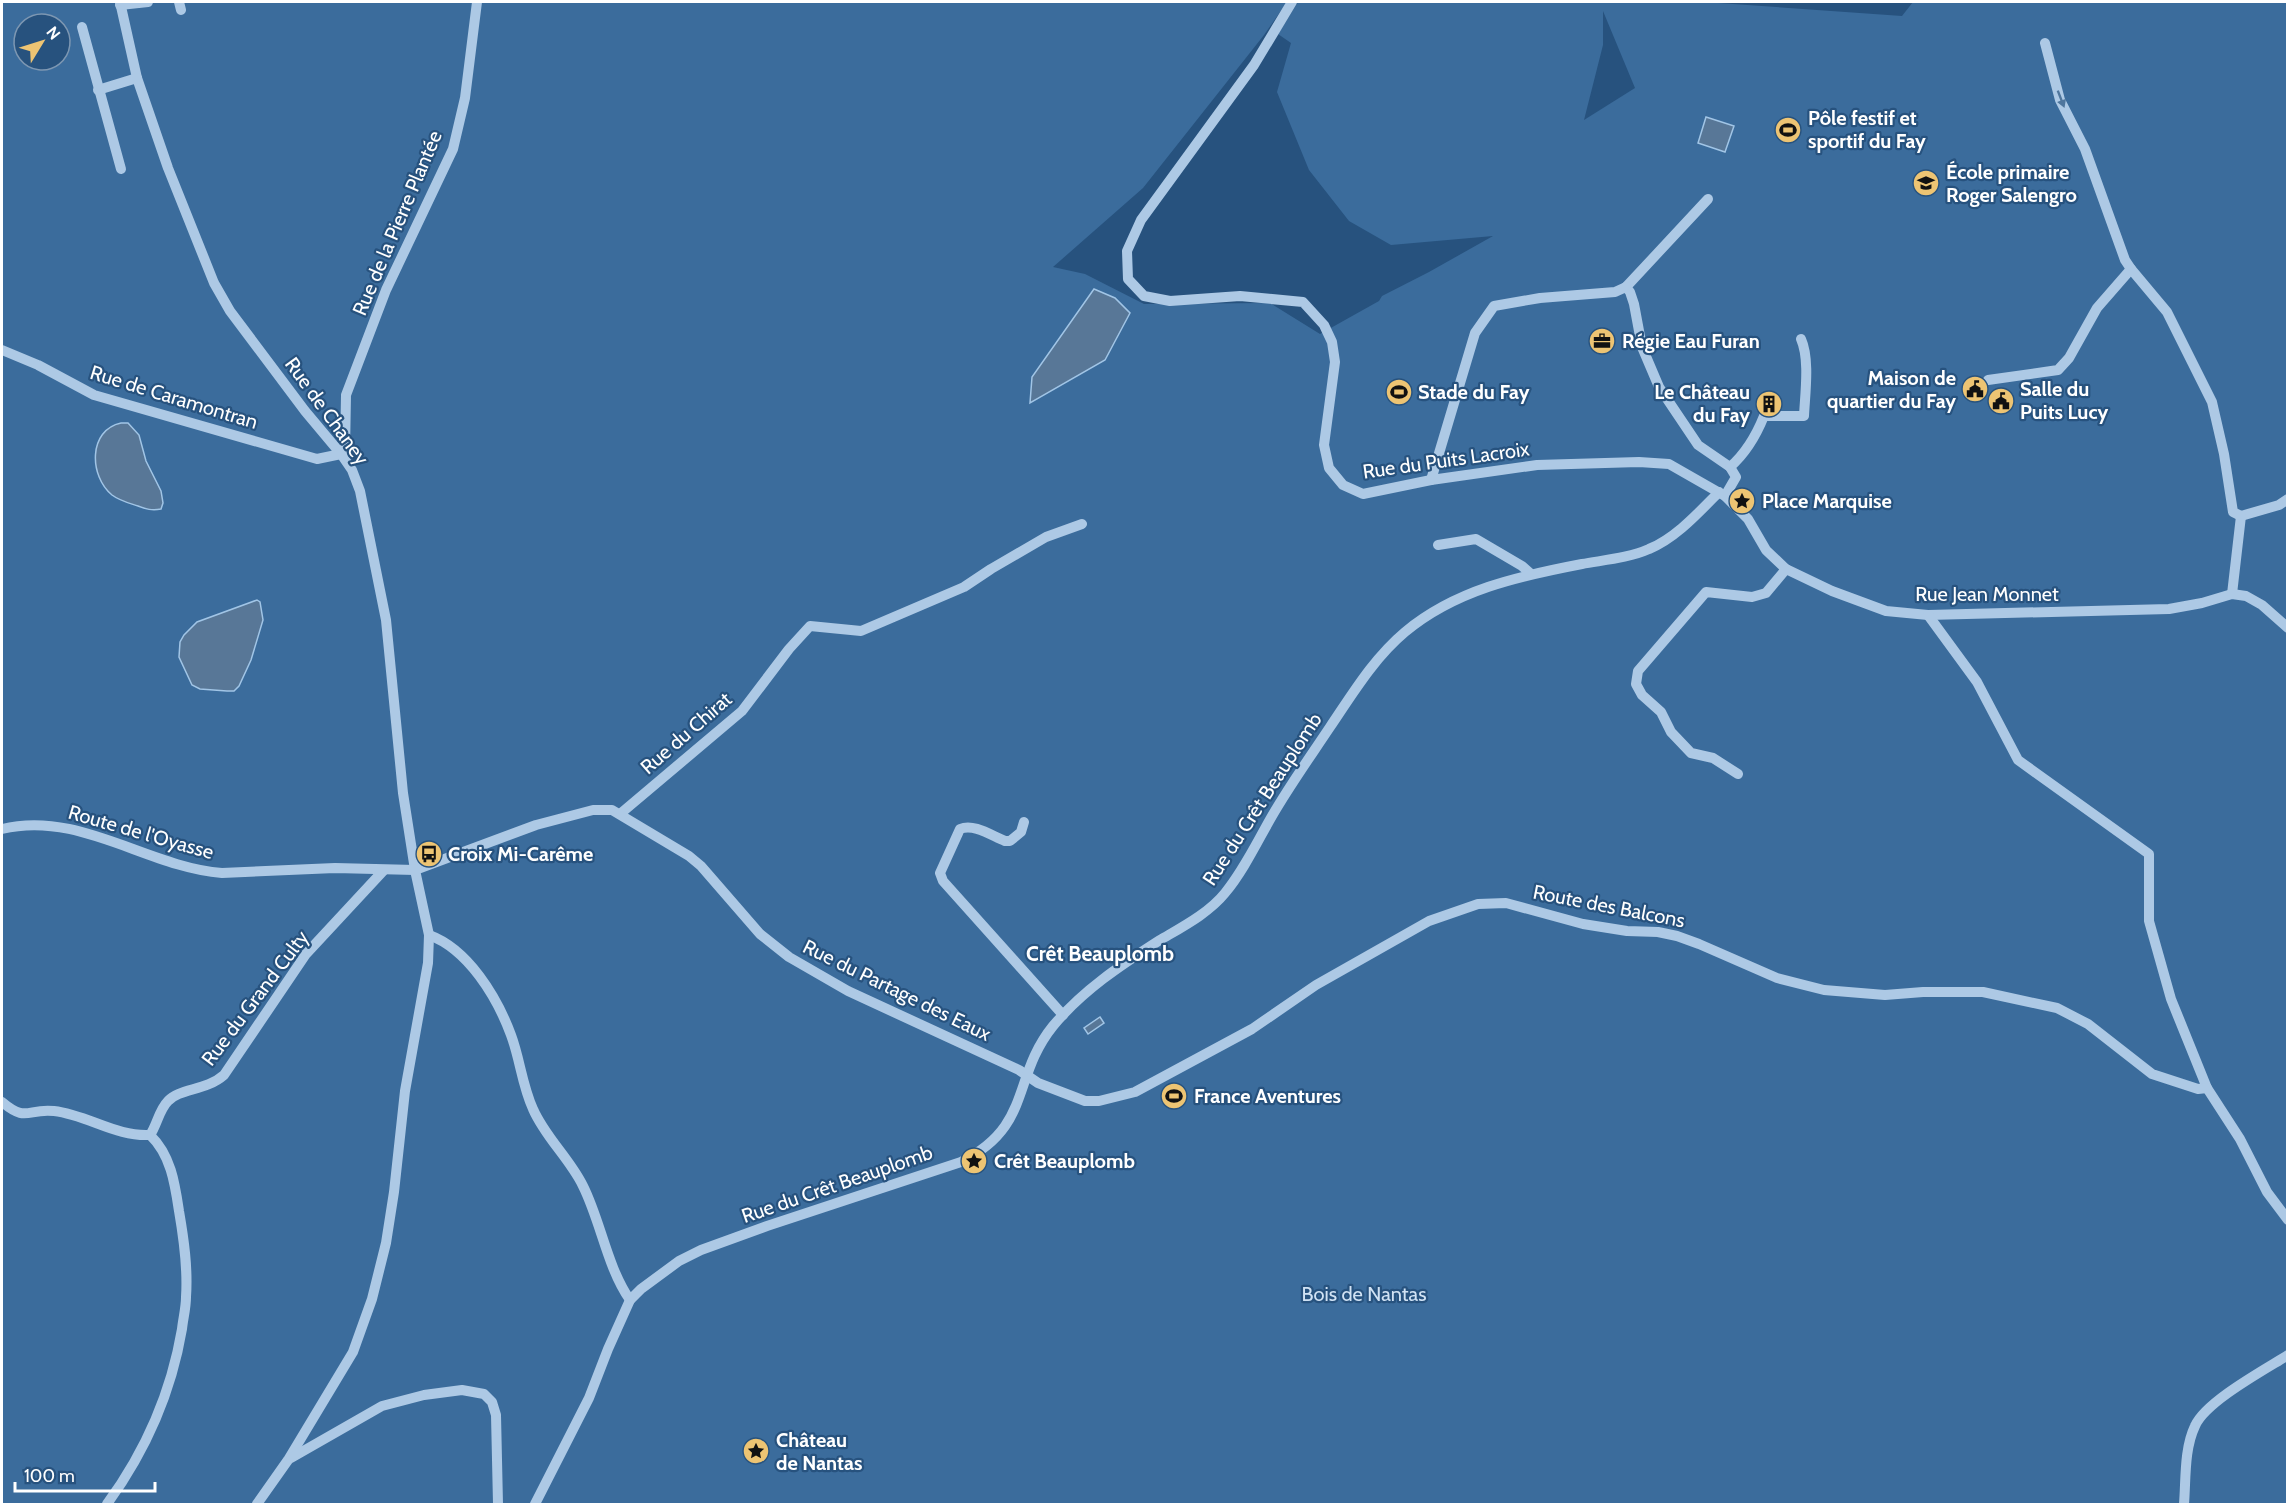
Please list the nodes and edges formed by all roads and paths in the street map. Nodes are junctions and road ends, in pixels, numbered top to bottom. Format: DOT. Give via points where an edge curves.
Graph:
graph roads {
  1 [pos="148,2"];
  2 [pos="477,2"];
  3 [pos="1292,2"];
  4 [pos="120,3"];
  5 [pos="82,27"];
  6 [pos="2045,43"];
  7 [pos="137,78"];
  8 [pos="99,90"];
  9 [pos="121,169"];
  10 [pos="1708,199"];
  11 [pos="2131,269"];
  12 [pos="1626,287"];
  13 [pos="1802,339"];
  14 [pos="2,350"];
  15 [pos="1988,380"];
  16 [pos="341,454"];
  17 [pos="1730,467"];
  18 [pos="1431,480"];
  19 [pos="1722,494"];
  20 [pos="2288,499"];
  21 [pos="2241,516"];
  22 [pos="1082,525"];
  23 [pos="1438,545"];
  24 [pos="1786,569"];
  25 [pos="1531,574"];
  26 [pos="2232,594"];
  27 [pos="1928,615"];
  28 [pos="2288,628"];
  29 [pos="1738,774"];
  30 [pos="620,814"];
  31 [pos="1024,822"];
  32 [pos="2,829"];
  33 [pos="384,870"];
  34 [pos="415,870"];
  35 [pos="429,935"];
  36 [pos="1063,1015"];
  37 [pos="1027,1076"];
  38 [pos="2207,1088"];
  39 [pos="2,1102"];
  40 [pos="150,1135"];
  41 [pos="2288,1220"];
  42 [pos="630,1300"];
  43 [pos="2288,1355"];
  44 [pos="288,1460"];
  45 [pos="106,1504"];
  46 [pos="257,1504"];
  47 [pos="498,1504"];
  48 [pos="535,1504"];
  49 [pos="2184,1504"];
  1 -- 4 [label="street"];
  2 -- 16 [label="street, Rue de la Pierre Plantée" via="465,98 453,149 386,290 346,395 345,451"];
  3 -- 18 [label="street, Rue du Puits Lacroix" via="1254,64 1141,220 1127,251 1128,279 1144,296 1170,302 1240,296 1303,302 1324,325 1332,342 1335,362 1324,445 1329,468 1343,485 1363,494"];
  4 -- 7 [label="street, Rue de Chaney"];
  5 -- 8 [label="street"];
  6 -- 11 [label="street, one-way" via="2060,99 2085,149"];
  7 -- 8 [label="street"];
  7 -- 16 [label="street, Rue de Chaney" via="168,168 220,295"];
  8 -- 9 [label="street"];
  10 -- 12 [label="street"];
  11 -- 15 [label="street" via="2097,308 2058,370"];
  11 -- 21 [label="street" via="2167,312 2212,402 2233,512"];
  12 -- 17 [label="street" via="1634,304 1642,347 1659,387 1698,445"];
  12 -- 18 [label="street" via="1615,292 1494,306 1474,333"];
  13 -- 17 [label="street" via="1806,377 1804,416 1764,416 1758,432"];
  14 -- 16 [label="street, Rue de Caramontran" via="94,395 317,459"];
  16 -- 34 [label="street, Rue de Chaney" via="360,491 381,591"];
  17 -- 19 [label="street" via="1736,477"];
  18 -- 19 [label="street, Rue du Puits Lacroix" via="1537,465 1638,462 1669,464"];
  19 -- 24 [label="street, Rue Jean Monnet" via="1748,519 1766,550"];
  19 -- 25 [label="street, Rue du Crêt Beauplomb" via="1651,549"];
  20 -- 21 [label="street"];
  21 -- 26 [label="street"];
  22 -- 30 [label="street, Rue du Chirat" via="1046,537 964,587 861,631 810,626 742,711"];
  23 -- 25 [label="street" via="1476,539"];
  24 -- 27 [label="street, Rue Jean Monnet" via="1886,610"];
  24 -- 29 [label="street" via="1766,592 1752,597 1706,592 1638,671 1636,684 1642,695 1661,712 1671,732 1691,753 1713,758"];
  25 -- 36 [label="street, Rue du Crêt Beauplomb" via="1436,608 1403,634 1363,677 1223,896 1107,975"];
  26 -- 27 [label="street, Rue Jean Monnet" via="2169,609"];
  26 -- 28 [label="street" via="2262,605"];
  27 -- 38 [label="street" via="1977,682 2018,760 2149,854 2149,921 2171,999"];
  30 -- 34 [label="street" via="593,810 536,825"];
  30 -- 37 [label="street, Rue du Partage des Eaux" via="701,866 760,934 789,957 848,991"];
  31 -- 36 [label="street" via="1021,832 1010,841 974,828 960,829 940,873"];
  32 -- 33 [label="street, Route de l'Oyasse" via="44,824 79,831 206,872"];
  33 -- 34 [label="street, Route de l'Oyasse"];
  33 -- 40 [label="street, Rue du Grand Culty" via="306,954 224,1075 210,1085 167,1101"];
  34 -- 35 [label="street, Rue de Chaney"];
  35 -- 42 [label="street" via="464,957 504,1018 534,1112 581,1183"];
  35 -- 44 [label="street, Rue de Chaney" via="394,1192 377,1281 353,1352"];
  36 -- 37 [label="street, Rue du Crêt Beauplomb" via="1040,1044"];
  37 -- 38 [label="street, Route des Balcons" via="1092,1102 1135,1092 1252,1029 1316,985 1421,925 1457,910 1490,903 1612,929 1677,936 1778,978 1824,990 1885,995 1983,992 2057,1008 2088,1024 2152,1074 2198,1089"];
  37 -- 42 [label="street, Rue du Crêt Beauplomb" via="1009,1122 980,1152 961,1162 701,1250 657,1276"];
  38 -- 41 [label="street" via="2240,1139 2267,1192"];
  39 -- 40 [label="street" via="15,1113 53,1111 122,1133"];
  40 -- 45 [label="street" via="163,1150 176,1193 186,1252 186,1300 178,1352 157,1418 147,1441"];
  42 -- 48 [label="street, Rue du Crêt Beauplomb" via="589,1398"];
  43 -- 49 [label="street" via="2210,1406 2195,1424 2188,1447"];
  44 -- 46 [label="street, Rue de Chaney"];
  44 -- 47 [label="street" via="382,1406 462,1390 484,1394 496,1415"];
}
